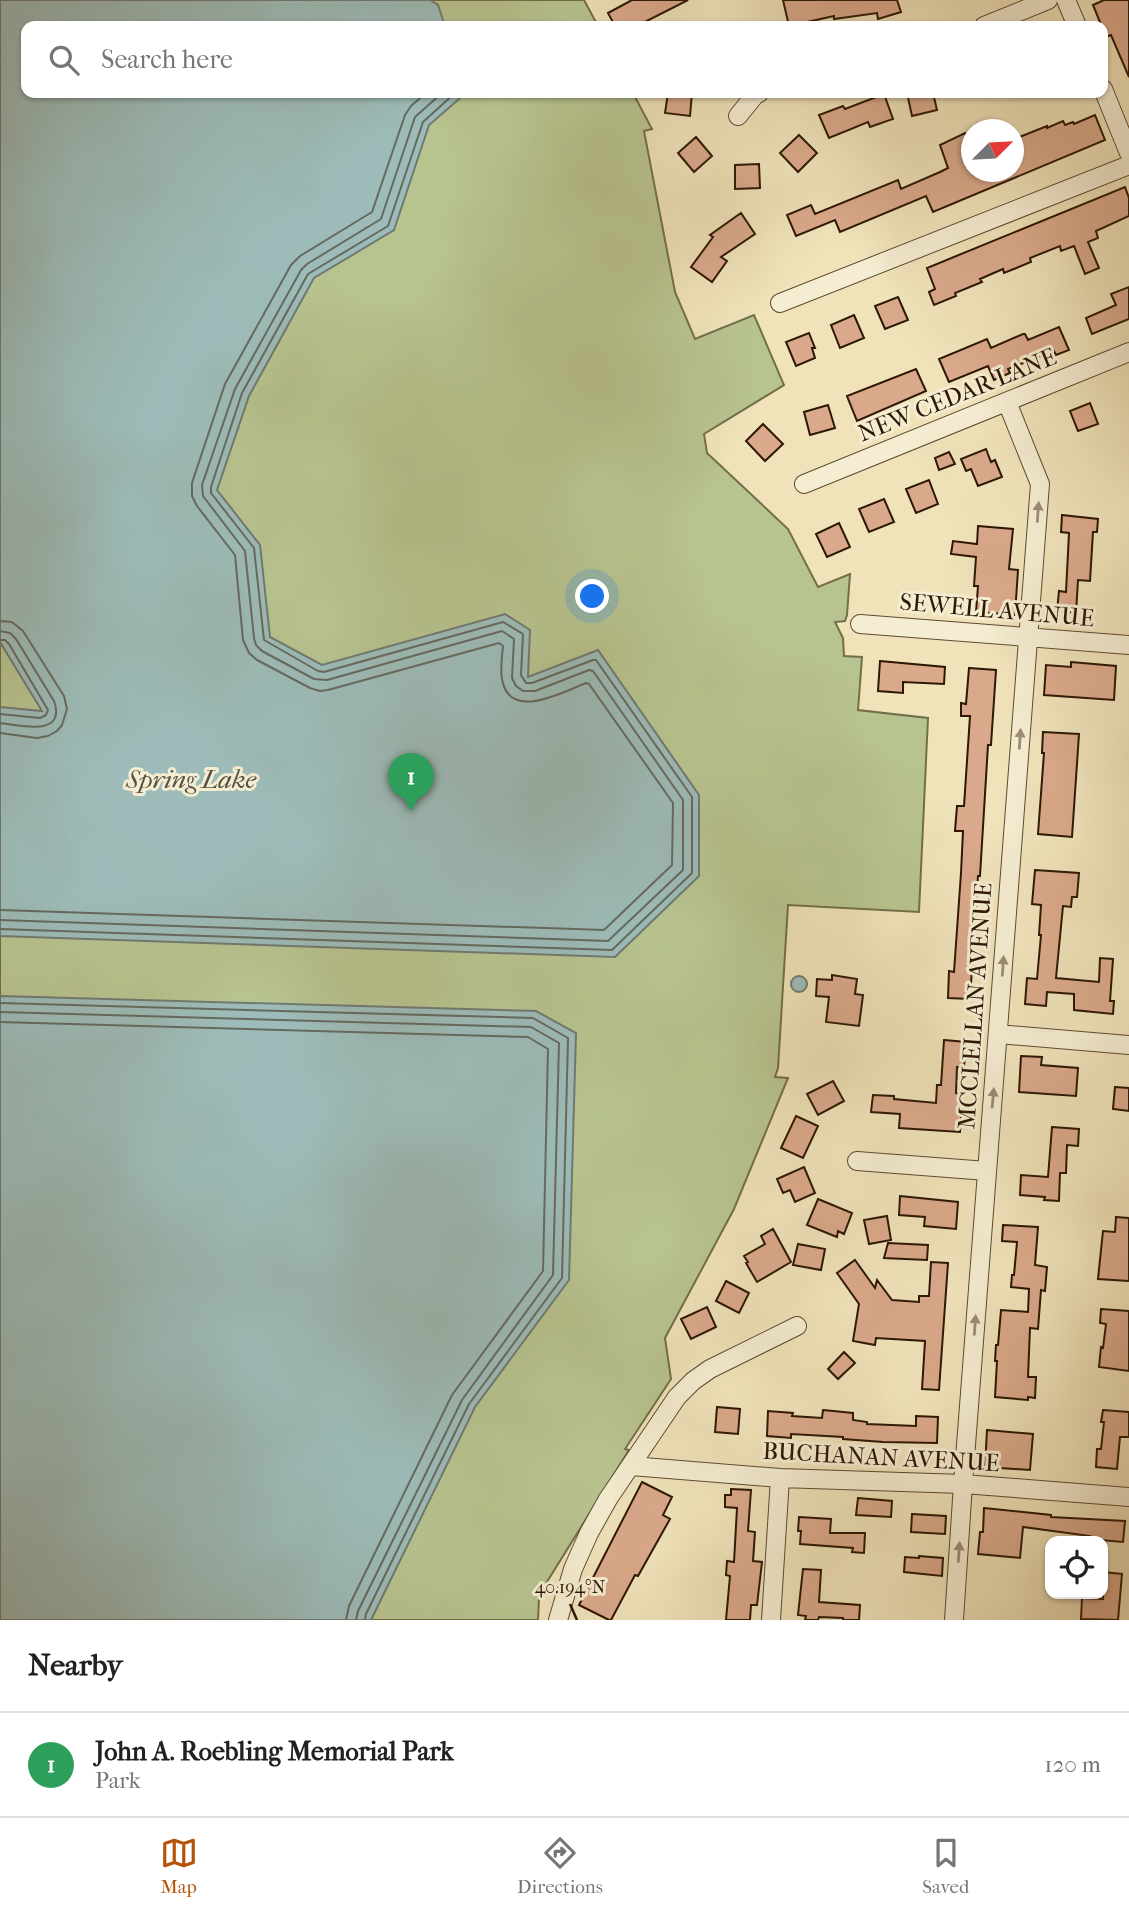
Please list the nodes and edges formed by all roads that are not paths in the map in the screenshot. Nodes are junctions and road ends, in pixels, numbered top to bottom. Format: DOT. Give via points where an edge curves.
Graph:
graph roads {
  1 [pos="1048,0"];
  2 [pos="1066,0"];
  3 [pos="996,21"];
  4 [pos="1075,21"];
  5 [pos="753,98"];
  6 [pos="1107,98"];
  7 [pos="738,116"];
  8 [pos="1129,153"];
  9 [pos="1129,165"];
  10 [pos="780,303"];
  11 [pos="1129,352"];
  12 [pos="1007,402"];
  13 [pos="804,484"];
  14 [pos="860,624"];
  15 [pos="1028,638"];
  16 [pos="1129,645"];
  17 [pos="998,1034"];
  18 [pos="1129,1045"];
  19 [pos="857,1161"];
  20 [pos="987,1171"];
  21 [pos="797,1326"];
  22 [pos="631,1466"];
  23 [pos="780,1478"];
  24 [pos="963,1484"];
  25 [pos="1129,1497"];
  26 [pos="558,1620"];
  27 [pos="771,1620"];
  28 [pos="954,1620"];
  1 -- 3 [label="street"];
  2 -- 4 [label="street"];
  5 -- 7 [label="street"];
  6 -- 8 [label="street"];
  9 -- 10 [label="street"];
  11 -- 12 [label="street, NEW CEDAR LANE"];
  12 -- 13 [label="street, NEW CEDAR LANE"];
  15 -- 12 [label="street, MCCLELLAN AVENUE, one-way" via="1040,484"];
  14 -- 15 [label="street, SEWELL AVENUE"];
  15 -- 16 [label="street, SEWELL AVENUE"];
  17 -- 15 [label="street, MCCLELLAN AVENUE, one-way"];
  17 -- 18 [label="street"];
  20 -- 17 [label="street, MCCLELLAN AVENUE, one-way"];
  19 -- 20 [label="street"];
  24 -- 20 [label="street, MCCLELLAN AVENUE, one-way"];
  21 -- 22 [label="street" via="693,1381"];
  22 -- 23 [label="street, BUCHANAN AVENUE"];
  22 -- 26 [label="street" via="589,1533"];
  23 -- 24 [label="street, BUCHANAN AVENUE"];
  23 -- 27 [label="street"];
  24 -- 25 [label="street, BUCHANAN AVENUE"];
  28 -- 24 [label="street, MCCLELLAN AVENUE, one-way"];
}
